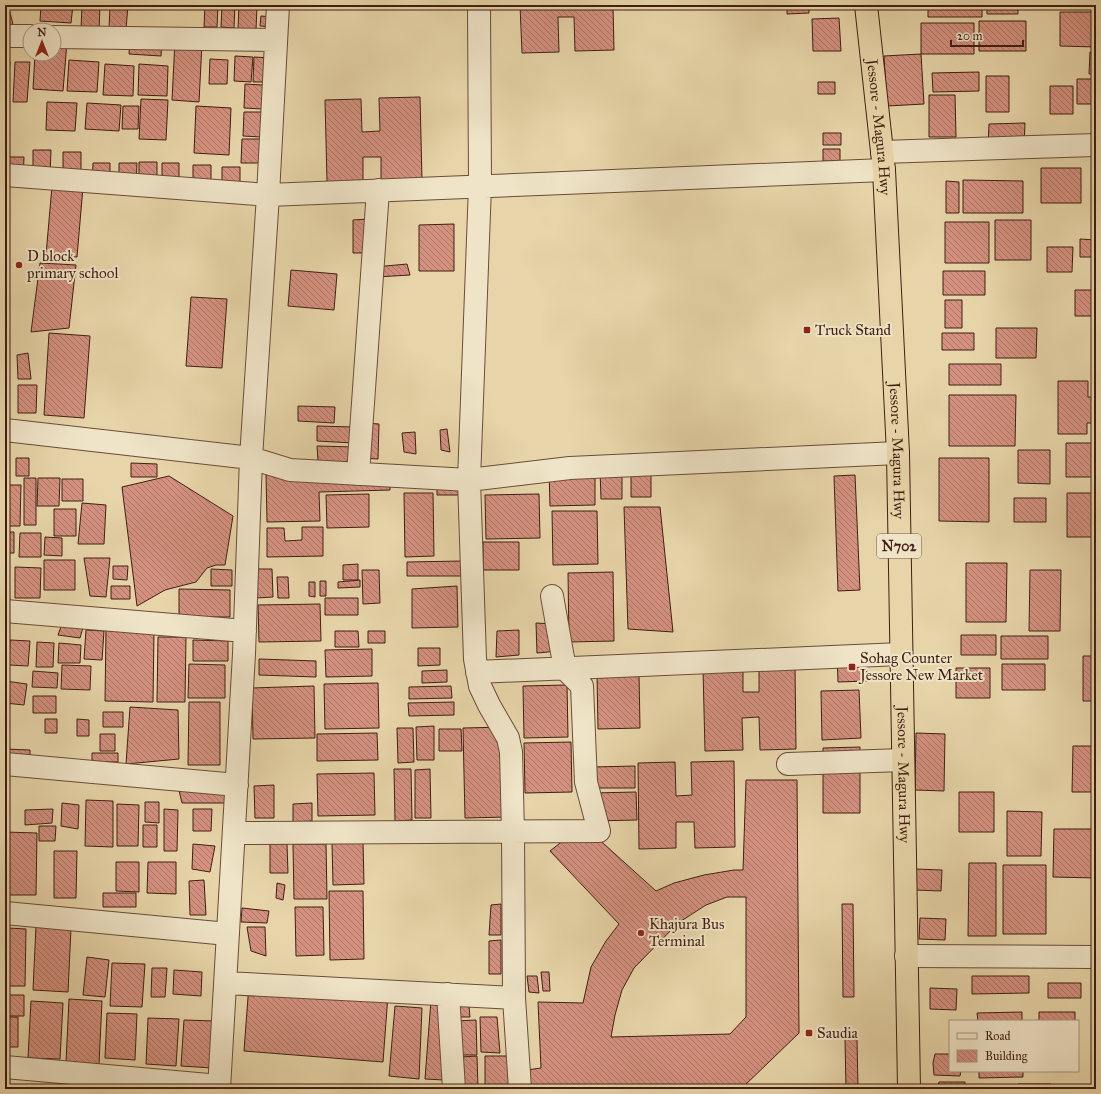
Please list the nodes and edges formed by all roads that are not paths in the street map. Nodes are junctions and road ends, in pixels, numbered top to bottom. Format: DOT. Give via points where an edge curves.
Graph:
graph roads {
  1 [pos="278,5"];
  2 [pos="479,5"];
  3 [pos="866,5"];
  4 [pos="5,36"];
  5 [pos="22,36"];
  6 [pos="62,37"];
  7 [pos="276,40"];
  8 [pos="1096,145"];
  9 [pos="883,161"];
  10 [pos="5,175"];
  11 [pos="480,186"];
  12 [pos="378,190"];
  13 [pos="268,195"];
  14 [pos="5,430"];
  15 [pos="898,453"];
  16 [pos="251,458"];
  17 [pos="358,474"];
  18 [pos="469,480"];
  19 [pos="552,596"];
  20 [pos="5,611"];
  21 [pos="245,631"];
  22 [pos="901,654"];
  23 [pos="565,669"];
  24 [pos="477,672"];
  25 [pos="903,760"];
  26 [pos="5,764"];
  27 [pos="788,764"];
  28 [pos="237,785"];
  29 [pos="513,832"];
  30 [pos="234,833"];
  31 [pos="5,913"];
  32 [pos="228,934"];
  33 [pos="906,956"];
  34 [pos="1096,957"];
  35 [pos="226,983"];
  36 [pos="448,994"];
  37 [pos="514,998"];
  38 [pos="5,1067"];
  39 [pos="219,1088"];
  40 [pos="454,1089"];
  41 [pos="520,1089"];
  42 [pos="909,1089"];
  1 -- 7 [label="street"];
  2 -- 11 [label="street"];
  3 -- 9 [label="highway, Jessore - Magura Hwy / N702"];
  4 -- 5 [label="street"];
  6 -- 7 [label="street"];
  7 -- 13 [label="street"];
  8 -- 9 [label="street"];
  9 -- 11 [label="street"];
  9 -- 15 [label="highway, Jessore - Magura Hwy / N702"];
  10 -- 13 [label="street"];
  11 -- 12 [label="street"];
  11 -- 18 [label="street"];
  12 -- 13 [label="street"];
  12 -- 17 [label="street"];
  13 -- 16 [label="street"];
  14 -- 16 [label="street"];
  15 -- 18 [label="street" via="570,468"];
  15 -- 22 [label="highway, Jessore - Magura Hwy / N702"];
  16 -- 17 [label="street" via="290,470"];
  16 -- 21 [label="street"];
  17 -- 18 [label="street"];
  18 -- 24 [label="street"];
  19 -- 23 [label="street"];
  20 -- 21 [label="street"];
  21 -- 28 [label="street"];
  22 -- 23 [label="street"];
  22 -- 25 [label="highway, Jessore - Magura Hwy / N702"];
  23 -- 24 [label="street"];
  23 -- 29 [label="street" via="582,686 586,782 599,831"];
  24 -- 29 [label="street" via="480,686 508,738 511,752"];
  25 -- 27 [label="street"];
  25 -- 33 [label="highway, Jessore - Magura Hwy / N702"];
  26 -- 28 [label="street"];
  28 -- 30 [label="street"];
  29 -- 30 [label="street"];
  29 -- 37 [label="street"];
  30 -- 32 [label="street"];
  31 -- 32 [label="street"];
  32 -- 35 [label="street"];
  33 -- 34 [label="street"];
  33 -- 42 [label="highway, Jessore - Magura Hwy / N702"];
  35 -- 36 [label="street"];
  35 -- 39 [label="street"];
  36 -- 37 [label="street"];
  36 -- 40 [label="street"];
  37 -- 41 [label="street"];
  38 -- 39 [label="street"];
}
